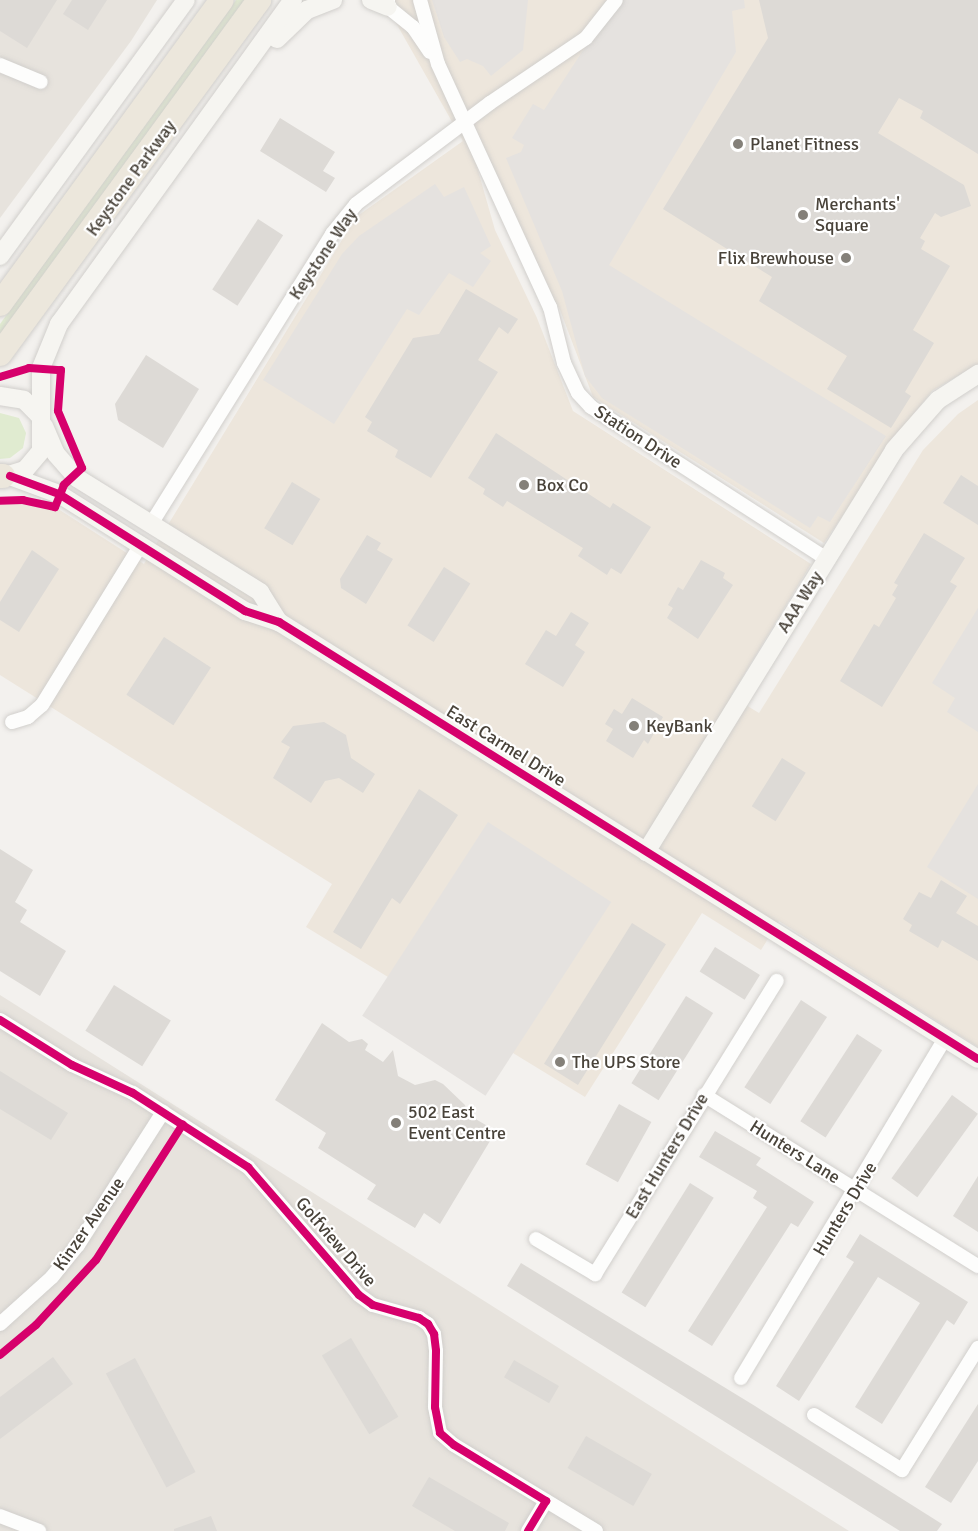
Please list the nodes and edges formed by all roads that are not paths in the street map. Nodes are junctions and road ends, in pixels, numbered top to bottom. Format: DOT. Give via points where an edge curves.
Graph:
graph roads {
  1 [pos="186,0"];
  2 [pos="222,0"];
  3 [pos="259,0"];
  4 [pos="293,0"];
  5 [pos="333,0"];
  6 [pos="420,0"];
  7 [pos="616,0"];
  8 [pos="382,2"];
  9 [pos="438,64"];
  10 [pos="0,65"];
  11 [pos="236,81"];
  12 [pos="41,82"];
  13 [pos="464,123"];
  14 [pos="0,256"];
  15 [pos="0,304"];
  16 [pos="0,354"];
  17 [pos="978,374"];
  18 [pos="0,396"];
  19 [pos="41,418"];
  20 [pos="3,476"];
  21 [pos="151,524"];
  22 [pos="141,545"];
  23 [pos="827,559"];
  24 [pos="279,622"];
  25 [pos="12,722"];
  26 [pos="646,852"];
  27 [pos="777,981"];
  28 [pos="0,1020"];
  29 [pos="945,1038"];
  30 [pos="978,1059"];
  31 [pos="704,1095"];
  32 [pos="163,1112"];
  33 [pos="857,1190"];
  34 [pos="536,1239"];
  35 [pos="978,1266"];
  36 [pos="0,1324"];
  37 [pos="978,1348"];
  38 [pos="741,1378"];
  39 [pos="814,1415"];
  40 [pos="546,1500"];
  41 [pos="1,1519"];
  42 [pos="39,1531"];
  43 [pos="528,1531"];
  44 [pos="596,1531"];
  1 -- 14 [label="street"];
  2 -- 15 [label="highway, Keystone Parkway"];
  3 -- 16 [label="highway, Keystone Parkway"];
  4 -- 11 [label="street"];
  5 -- 11 [label="street" via="318,4 296,20"];
  6 -- 9 [label="street"];
  7 -- 13 [label="street, Keystone Way" via="589,35"];
  8 -- 9 [label="street" via="413,27"];
  9 -- 13 [label="street, Station Drive"];
  10 -- 12 [label="street"];
  11 -- 19 [label="street" via="59,324 41,368"];
  13 -- 21 [label="street, Keystone Way" via="356,204 332,234"];
  13 -- 23 [label="street, Station Drive" via="550,307 569,377 584,401"];
  17 -- 23 [label="street, AAA Way" via="938,400 907,432"];
  18 -- 19 [label="street" via="24,400"];
  19 -- 20 [label="street" via="38,457 25,470"];
  19 -- 21 [label="street, East Carmel Drive" via="56,454 74,475"];
  20 -- 22 [label="street, East Carmel Drive" via="59,494"];
  21 -- 24 [label="street, East Carmel Drive" via="260,592"];
  22 -- 24 [label="street, East Carmel Drive" via="245,611"];
  22 -- 25 [label="street" via="42,705 28,717"];
  23 -- 26 [label="street, AAA Way"];
  24 -- 26 [label="street, East Carmel Drive"];
  26 -- 29 [label="street, East Carmel Drive"];
  27 -- 31 [label="street, East Hunters Drive"];
  28 -- 32 [label="street, Golfview Drive" via="72,1065"];
  29 -- 30 [label="street, East Carmel Drive"];
  29 -- 33 [label="street, Hunters Drive"];
  31 -- 33 [label="street, Hunters Lane"];
  31 -- 34 [label="street, East Hunters Drive" via="595,1274"];
  32 -- 36 [label="street, Kinzer Avenue" via="78,1245 52,1277"];
  32 -- 40 [label="street, Golfview Drive" via="249,1167 359,1295 373,1305 428,1324 436,1351 435,1407 440,1433 453,1445"];
  33 -- 35 [label="street, Hunters Lane"];
  33 -- 38 [label="street, Hunters Drive"];
  37 -- 39 [label="street" via="902,1470"];
  40 -- 43 [label="street"];
  40 -- 44 [label="street, Golfview Drive"];
  41 -- 42 [label="street"];
}
